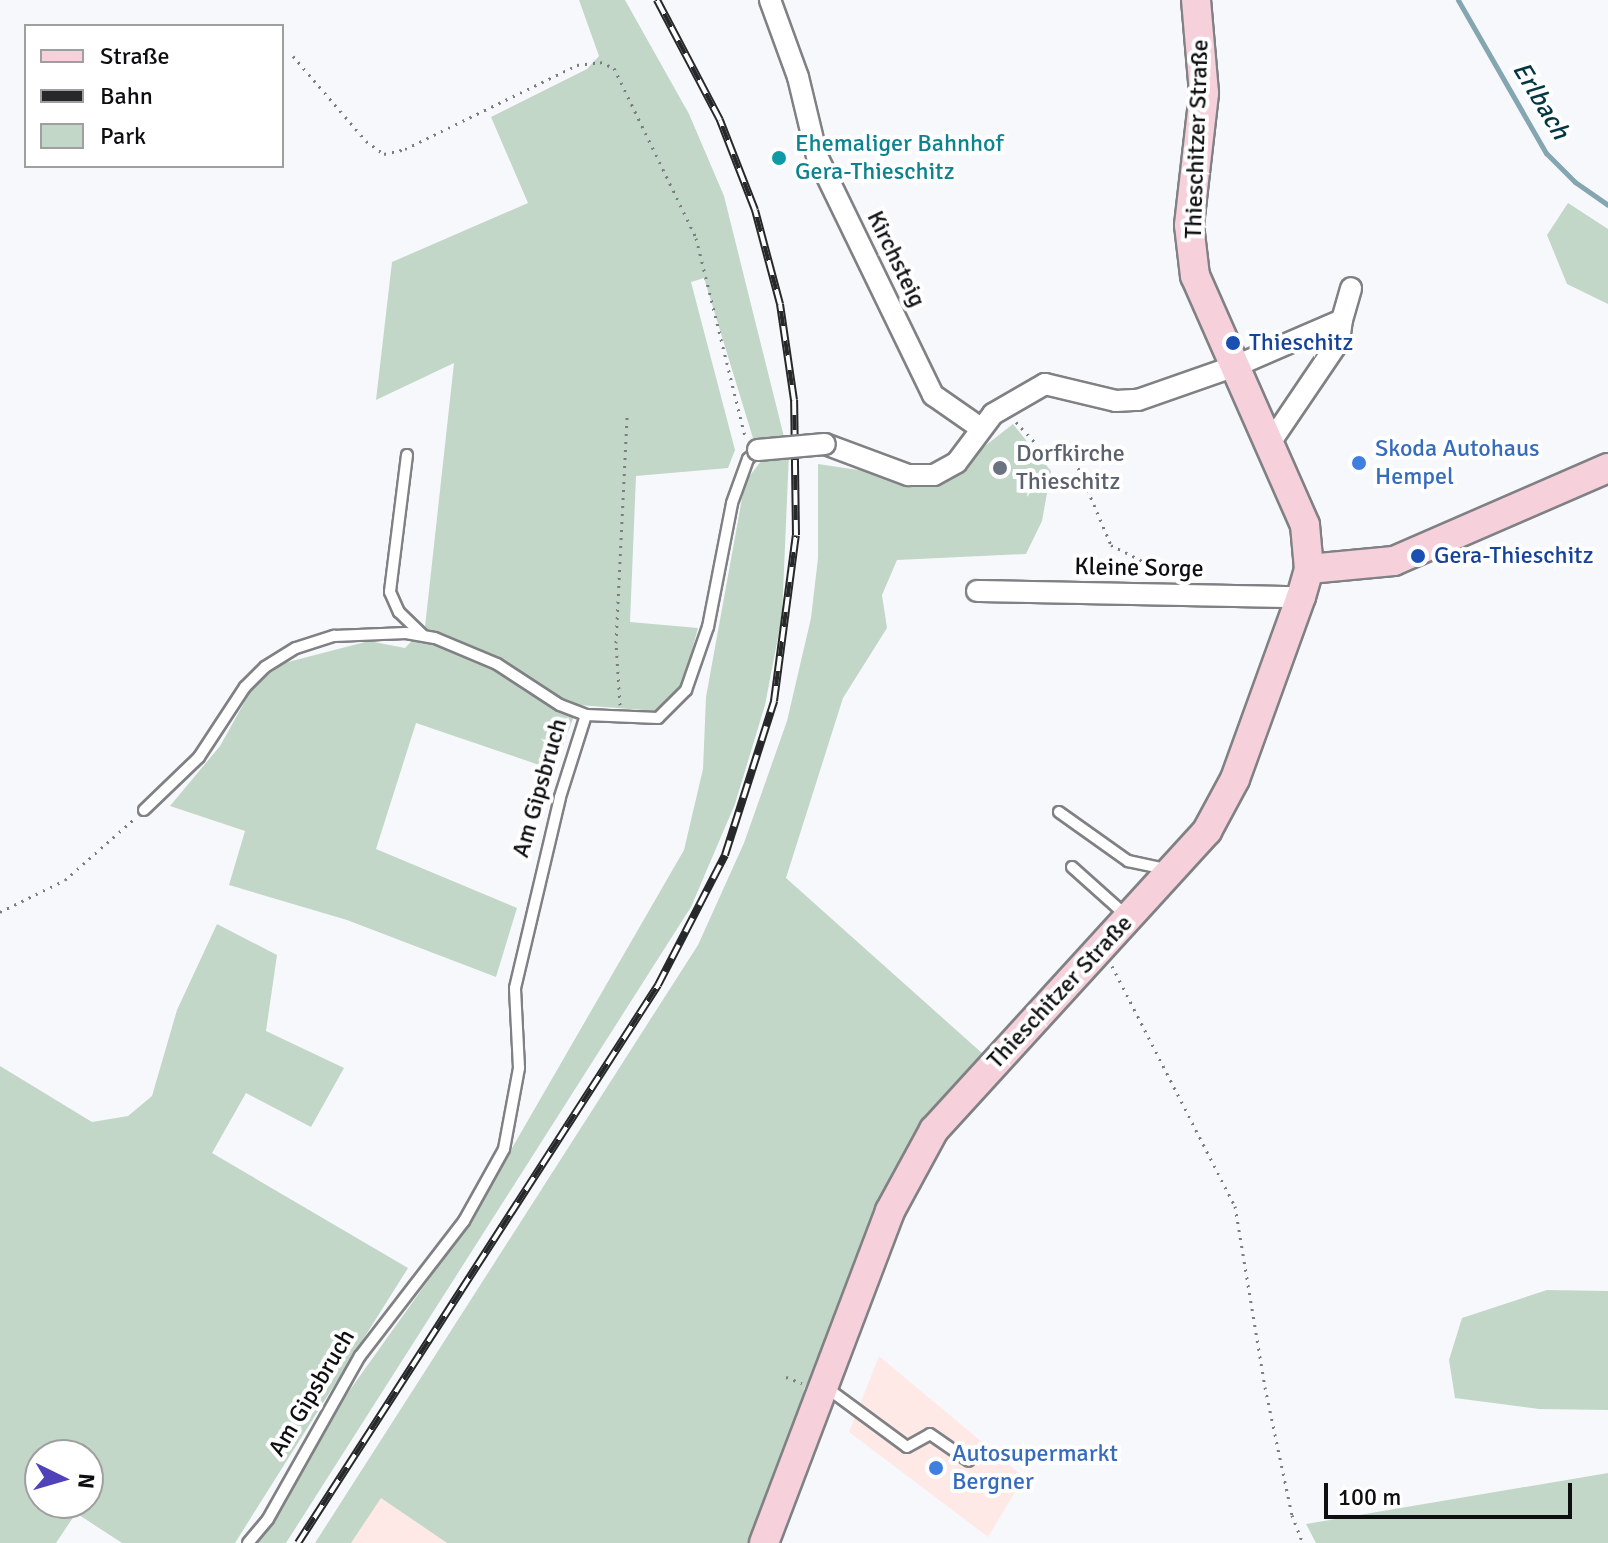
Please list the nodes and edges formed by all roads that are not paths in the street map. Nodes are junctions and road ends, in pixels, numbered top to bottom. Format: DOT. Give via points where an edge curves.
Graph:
graph roads {
  1 [pos="770,0"];
  2 [pos="1196,0"];
  3 [pos="1351,288"];
  4 [pos="1342,320"];
  5 [pos="1238,365"];
  6 [pos="986,420"];
  7 [pos="1270,443"];
  8 [pos="756,452"];
  9 [pos="407,455"];
  10 [pos="1608,468"];
  11 [pos="1309,569"];
  12 [pos="977,591"];
  13 [pos="1301,597"];
  14 [pos="423,636"];
  15 [pos="586,715"];
  16 [pos="144,810"];
  17 [pos="1059,812"];
  18 [pos="1072,867"];
  19 [pos="1172,870"];
  20 [pos="1129,918"];
  21 [pos="826,1387"];
  22 [pos="969,1461"];
  23 [pos="248,1543"];
  24 [pos="764,1543"];
  1 -- 6 [label="street, Kirchsteig" via="798,77 817,156 933,395"];
  2 -- 5 [label="main road, Thieschitzer Straße" via="1204,93 1191,237 1195,276"];
  3 -- 4 [label="street"];
  4 -- 5 [label="street"];
  4 -- 7 [label="street" via="1339,341"];
  5 -- 6 [label="street" via="1138,400 1116,401 1045,384"];
  5 -- 7 [label="main road, Thieschitzer Straße"];
  6 -- 8 [label="street, bridge" via="957,462 934,475 908,475 825,444"];
  7 -- 11 [label="main road, Thieschitzer Straße" via="1305,525"];
  8 -- 15 [label="lane, Am Gipsbruch" via="732,503 708,627 686,690 658,718"];
  9 -- 14 [label="lane" via="390,592 399,612"];
  10 -- 11 [label="main road" via="1394,561"];
  11 -- 13 [label="main road, Thieschitzer Straße"];
  12 -- 13 [label="street, Kleine Sorge"];
  13 -- 19 [label="main road, Thieschitzer Straße" via="1235,779 1207,831"];
  14 -- 15 [label="lane" via="473,652"];
  14 -- 16 [label="lane" via="334,636 296,648 265,667 245,687 199,757"];
  15 -- 23 [label="lane, Am Gipsbruch" via="560,797 515,988 519,1068 504,1149 464,1221 360,1356 268,1519"];
  17 -- 19 [label="lane" via="1128,861"];
  18 -- 20 [label="lane"];
  19 -- 20 [label="main road, Thieschitzer Straße"];
  20 -- 21 [label="main road, Thieschitzer Straße" via="934,1130 890,1211"];
  21 -- 22 [label="lane" via="907,1447 930,1434"];
  21 -- 24 [label="main road, Thieschitzer Straße"];
}
